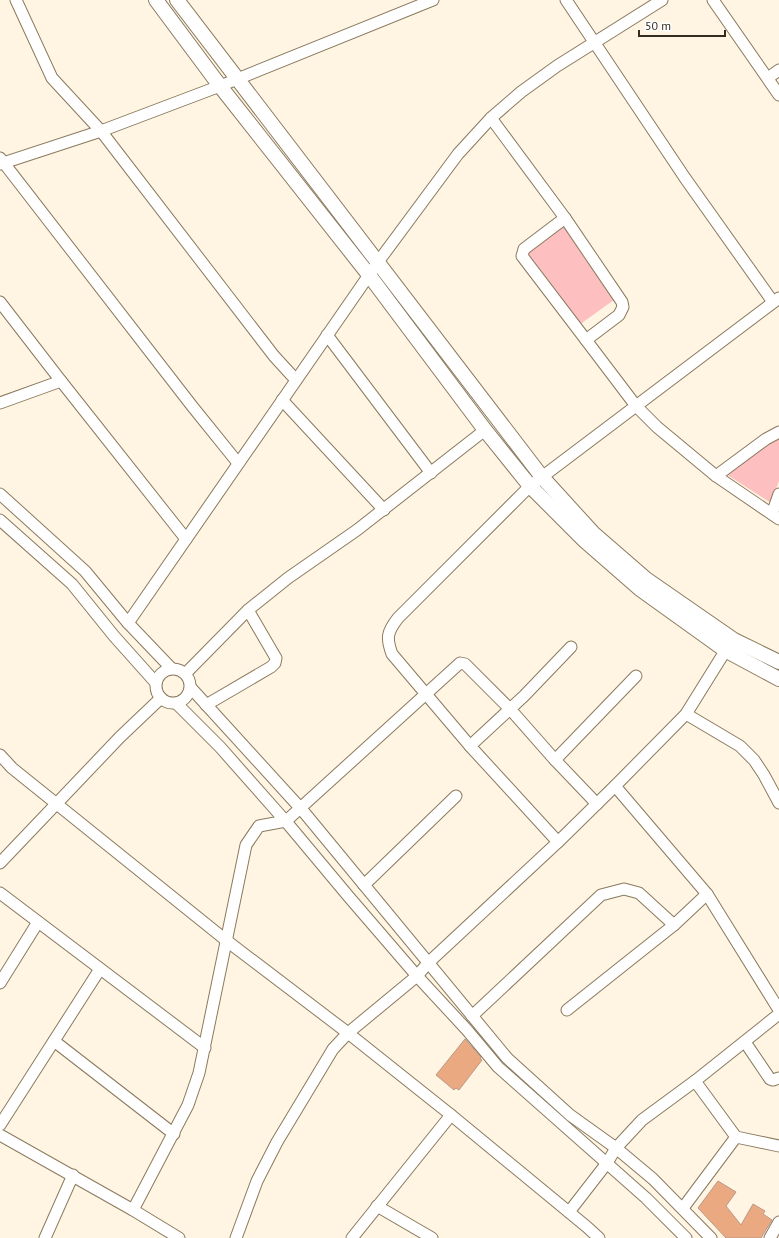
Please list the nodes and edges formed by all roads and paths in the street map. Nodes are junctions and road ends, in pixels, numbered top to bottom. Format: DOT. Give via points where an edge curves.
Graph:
graph roads {
  1 [pos="16,0"];
  2 [pos="156,0"];
  3 [pos="177,0"];
  4 [pos="433,0"];
  5 [pos="566,0"];
  6 [pos="662,0"];
  7 [pos="713,0"];
  8 [pos="415,3"];
  9 [pos="594,42"];
  10 [pos="779,70"];
  11 [pos="768,78"];
  12 [pos="236,79"];
  13 [pos="220,86"];
  14 [pos="779,95"];
  15 [pos="491,118"];
  16 [pos="101,131"];
  17 [pos="1,162"];
  18 [pos="565,218"];
  19 [pos="378,262"];
  20 [pos="369,275"];
  21 [pos="776,300"];
  22 [pos="0,302"];
  23 [pos="327,335"];
  24 [pos="586,340"];
  25 [pos="296,380"];
  26 [pos="61,381"];
  27 [pos="282,400"];
  28 [pos="0,403"];
  29 [pos="636,406"];
  30 [pos="485,430"];
  31 [pos="779,432"];
  32 [pos="238,463"];
  33 [pos="431,473"];
  34 [pos="716,476"];
  35 [pos="542,477"];
  36 [pos="530,486"];
  37 [pos="0,494"];
  38 [pos="779,494"];
  39 [pos="384,510"];
  40 [pos="776,516"];
  41 [pos="0,520"];
  42 [pos="186,539"];
  43 [pos="248,610"];
  44 [pos="128,623"];
  45 [pos="729,645"];
  46 [pos="571,647"];
  47 [pos="779,662"];
  48 [pos="171,668"];
  49 [pos="186,673"];
  50 [pos="636,676"];
  51 [pos="779,679"];
  52 [pos="156,683"];
  53 [pos="191,688"];
  54 [pos="426,694"];
  55 [pos="161,698"];
  56 [pos="176,703"];
  57 [pos="206,705"];
  58 [pos="510,709"];
  59 [pos="686,714"];
  60 [pos="470,746"];
  61 [pos="0,756"];
  62 [pos="555,760"];
  63 [pos="616,786"];
  64 [pos="456,796"];
  65 [pos="779,803"];
  66 [pos="57,804"];
  67 [pos="597,804"];
  68 [pos="300,808"];
  69 [pos="286,821"];
  70 [pos="558,842"];
  71 [pos="0,862"];
  72 [pos="364,885"];
  73 [pos="0,893"];
  74 [pos="707,894"];
  75 [pos="38,922"];
  76 [pos="674,924"];
  77 [pos="227,941"];
  78 [pos="428,963"];
  79 [pos="100,969"];
  80 [pos="417,976"];
  81 [pos="0,983"];
  82 [pos="567,1010"];
  83 [pos="779,1010"];
  84 [pos="779,1014"];
  85 [pos="472,1016"];
  86 [pos="348,1033"];
  87 [pos="54,1041"];
  88 [pos="744,1042"];
  89 [pos="205,1048"];
  90 [pos="779,1078"];
  91 [pos="695,1081"];
  92 [pos="451,1115"];
  93 [pos="1,1134"];
  94 [pos="174,1134"];
  95 [pos="736,1137"];
  96 [pos="779,1146"];
  97 [pos="616,1148"];
  98 [pos="607,1163"];
  99 [pos="73,1175"];
  100 [pos="377,1206"];
  101 [pos="683,1208"];
  102 [pos="133,1210"];
  103 [pos="569,1212"];
  104 [pos="779,1222"];
  105 [pos="161,1234"];
  106 [pos="45,1238"];
  107 [pos="179,1238"];
  108 [pos="236,1238"];
  109 [pos="352,1238"];
  110 [pos="432,1238"];
  111 [pos="599,1238"];
  112 [pos="686,1238"];
  113 [pos="711,1238"];
  114 [pos="770,1238"];
  1 -- 16 [label="street" via="52,78"];
  2 -- 13 [label="street"];
  3 -- 12 [label="street"];
  4 -- 8 [label="street"];
  5 -- 9 [label="street"];
  6 -- 9 [label="street"];
  7 -- 11 [label="street"];
  8 -- 12 [label="street"];
  9 -- 15 [label="street" via="521,92"];
  9 -- 21 [label="street" via="685,178"];
  10 -- 11 [label="street"];
  11 -- 14 [label="street"];
  12 -- 13 [label="street"];
  12 -- 19 [label="street"];
  13 -- 16 [label="street"];
  13 -- 20 [label="street"];
  15 -- 18 [label="street"];
  15 -- 19 [label="street" via="458,154"];
  16 -- 17 [label="street"];
  16 -- 25 [label="street" via="274,356"];
  17 -- 32 [label="street"];
  18 -- 24 [label="street" via="623,307 619,315"];
  18 -- 24 [label="street" via="524,249 522,256"];
  19 -- 20 [label="street"];
  19 -- 35 [label="street"];
  20 -- 23 [label="street"];
  20 -- 30 [label="street"];
  21 -- 29 [label="street"];
  22 -- 26 [label="street"];
  23 -- 25 [label="street"];
  23 -- 33 [label="street"];
  24 -- 29 [label="street"];
  25 -- 27 [label="street"];
  26 -- 28 [label="street"];
  26 -- 42 [label="street"];
  27 -- 32 [label="street"];
  27 -- 39 [label="street"];
  29 -- 34 [label="street"];
  29 -- 35 [label="street"];
  30 -- 33 [label="street"];
  30 -- 36 [label="street"];
  31 -- 34 [label="street"];
  32 -- 42 [label="street"];
  33 -- 39 [label="street"];
  34 -- 40 [label="street"];
  35 -- 36 [label="street"];
  35 -- 45 [label="street" via="594,532 646,579"];
  36 -- 45 [label="street" via="585,542 640,589"];
  36 -- 54 [label="street" via="391,627 388,645 392,654"];
  37 -- 44 [label="street" via="85,571"];
  38 -- 40 [label="street"];
  39 -- 43 [label="street" via="288,578"];
  41 -- 52 [label="street" via="72,584"];
  42 -- 44 [label="street"];
  43 -- 49 [label="street"];
  43 -- 57 [label="street" via="276,658 275,663"];
  44 -- 48 [label="street"];
  45 -- 47 [label="street"];
  45 -- 51 [label="street"];
  45 -- 59 [label="street"];
  46 -- 58 [label="street"];
  48 -- 49 [label="street"];
  48 -- 52 [label="street" via="161,673"];
  49 -- 53 [label="street"];
  50 -- 62 [label="street"];
  52 -- 55 [label="street"];
  53 -- 56 [label="street" via="186,698"];
  53 -- 57 [label="street"];
  54 -- 58 [label="street" via="462,663"];
  54 -- 60 [label="street"];
  54 -- 68 [label="street"];
  55 -- 56 [label="street" via="165,702"];
  55 -- 66 [label="street"];
  56 -- 69 [label="street" via="220,747"];
  57 -- 68 [label="street"];
  58 -- 60 [label="street"];
  58 -- 62 [label="street"];
  59 -- 63 [label="street"];
  59 -- 65 [label="street" via="740,746 754,760"];
  60 -- 70 [label="street"];
  61 -- 66 [label="street"];
  62 -- 67 [label="street"];
  63 -- 67 [label="street"];
  63 -- 74 [label="street"];
  64 -- 72 [label="street"];
  66 -- 71 [label="street"];
  66 -- 77 [label="street"];
  67 -- 70 [label="street"];
  68 -- 69 [label="street"];
  68 -- 72 [label="street"];
  69 -- 77 [label="street" via="259,826 246,845"];
  69 -- 80 [label="street"];
  70 -- 78 [label="street"];
  72 -- 78 [label="street"];
  73 -- 75 [label="street"];
  74 -- 76 [label="street"];
  74 -- 83 [label="street"];
  75 -- 79 [label="street"];
  75 -- 81 [label="street"];
  76 -- 82 [label="street"];
  76 -- 85 [label="street" via="639,893 624,889 601,895"];
  77 -- 86 [label="street"];
  77 -- 89 [label="street"];
  78 -- 80 [label="street"];
  78 -- 85 [label="street"];
  79 -- 87 [label="street"];
  79 -- 89 [label="street"];
  80 -- 86 [label="street"];
  80 -- 98 [label="street" via="498,1067"];
  84 -- 88 [label="street"];
  85 -- 97 [label="street" via="507,1058 570,1115"];
  86 -- 92 [label="street"];
  86 -- 108 [label="street" via="322,1065 276,1142 257,1181"];
  87 -- 93 [label="street"];
  87 -- 94 [label="street"];
  88 -- 90 [label="street" via="768,1076 773,1080"];
  88 -- 91 [label="street"];
  89 -- 94 [label="street" via="188,1105"];
  91 -- 95 [label="street"];
  91 -- 97 [label="street" via="642,1120"];
  92 -- 100 [label="street"];
  92 -- 103 [label="street"];
  93 -- 99 [label="street"];
  94 -- 102 [label="street"];
  95 -- 96 [label="street"];
  95 -- 101 [label="street"];
  97 -- 98 [label="street"];
  97 -- 101 [label="street"];
  98 -- 103 [label="street"];
  98 -- 112 [label="street"];
  99 -- 102 [label="street"];
  99 -- 106 [label="street"];
  100 -- 109 [label="street"];
  100 -- 110 [label="street"];
  101 -- 113 [label="street"];
  102 -- 105 [label="street"];
  103 -- 111 [label="street"];
  104 -- 114 [label="street"];
  105 -- 107 [label="street"];
}
